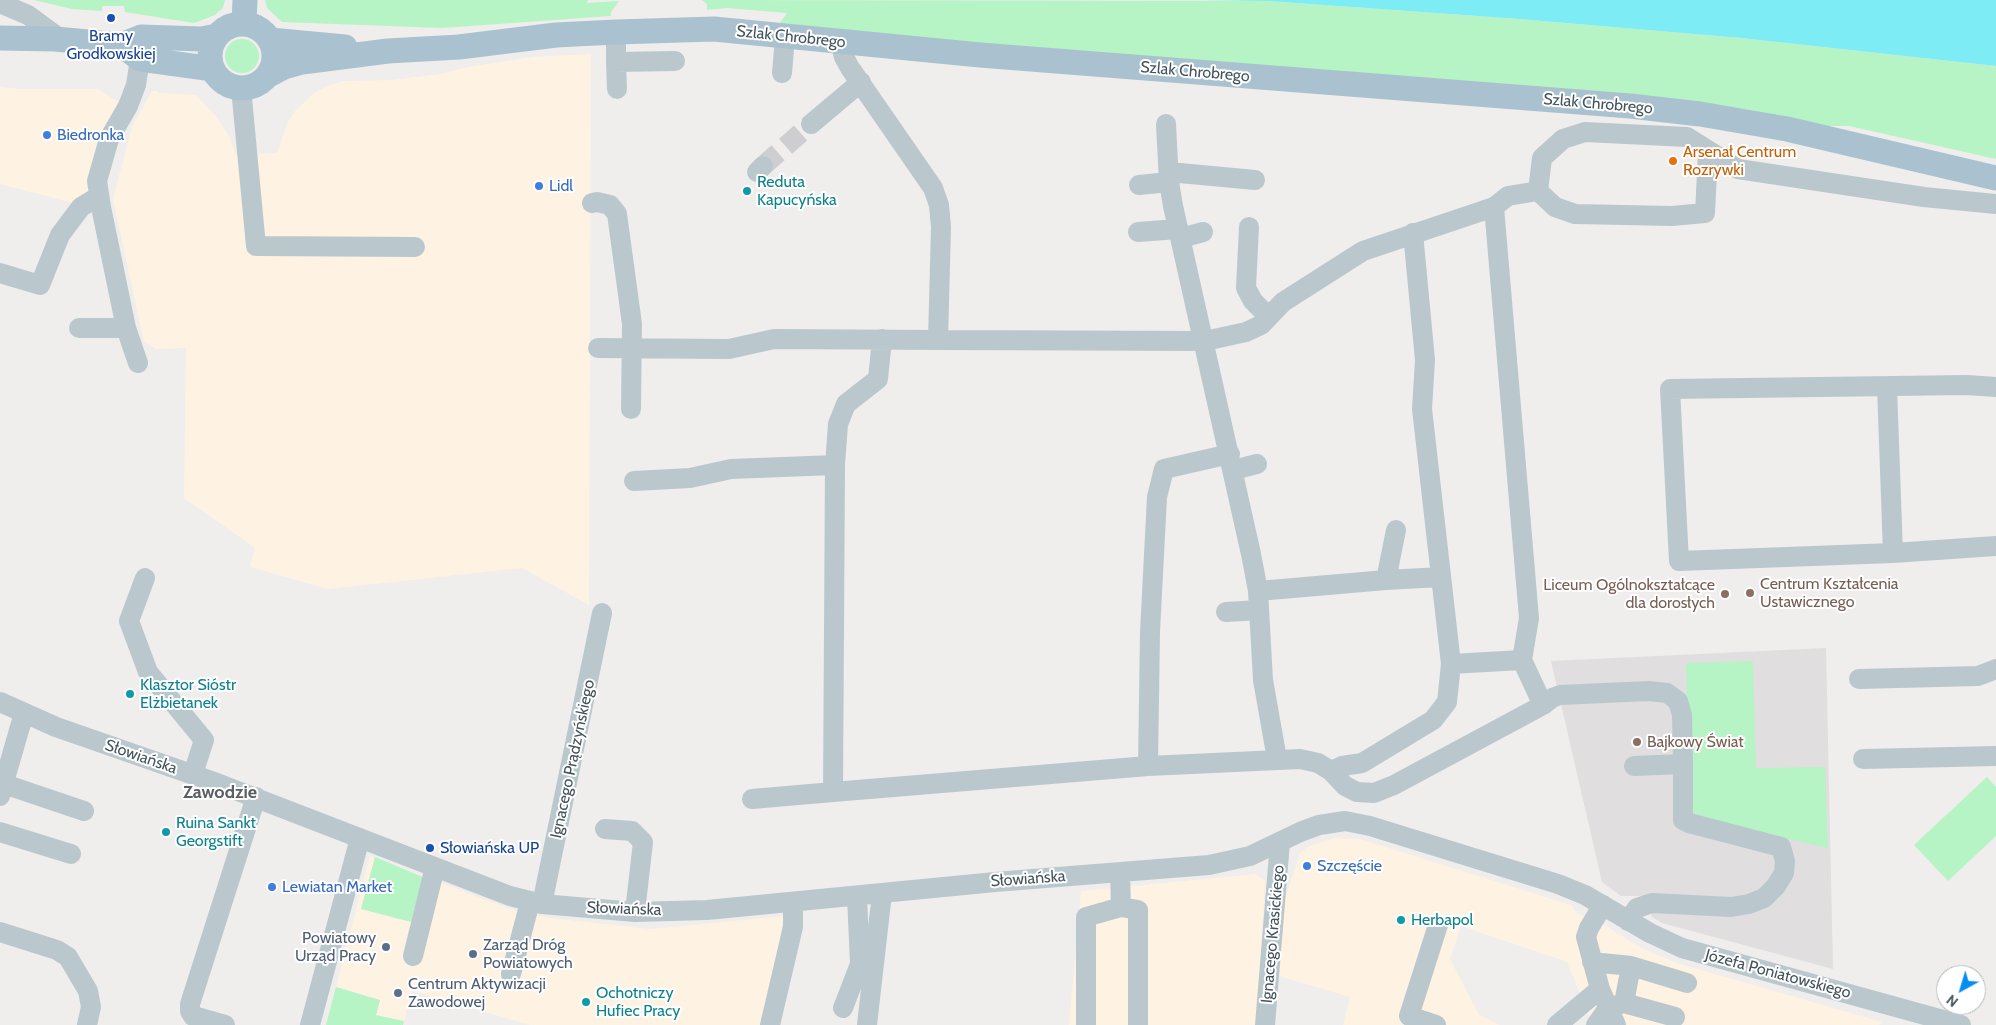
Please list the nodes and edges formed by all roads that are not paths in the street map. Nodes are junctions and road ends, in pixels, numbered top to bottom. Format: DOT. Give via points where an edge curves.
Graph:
graph roads {
  1 [pos="0,2"];
  2 [pos="244,12"];
  3 [pos="616,32"];
  4 [pos="217,36"];
  5 [pos="785,37"];
  6 [pos="0,38"];
  7 [pos="62,40"];
  8 [pos="270,40"];
  9 [pos="840,42"];
  10 [pos="388,51"];
  11 [pos="130,52"];
  12 [pos="616,62"];
  13 [pos="675,62"];
  14 [pos="214,69"];
  15 [pos="782,73"];
  16 [pos="267,76"];
  17 [pos="861,82"];
  18 [pos="241,88"];
  19 [pos="617,89"];
  20 [pos="811,124"];
  21 [pos="1166,124"];
  22 [pos="1708,152"];
  23 [pos="1169,177"];
  24 [pos="1996,178"];
  25 [pos="1255,180"];
  26 [pos="1139,185"];
  27 [pos="1538,191"];
  28 [pos="99,196"];
  29 [pos="592,203"];
  30 [pos="1996,204"];
  31 [pos="1494,207"];
  32 [pos="1249,227"];
  33 [pos="1138,232"];
  34 [pos="1203,232"];
  35 [pos="1413,233"];
  36 [pos="1179,234"];
  37 [pos="415,246"];
  38 [pos="0,272"];
  39 [pos="1269,317"];
  40 [pos="79,328"];
  41 [pos="126,328"];
  42 [pos="882,339"];
  43 [pos="938,340"];
  44 [pos="1204,340"];
  45 [pos="598,348"];
  46 [pos="632,348"];
  47 [pos="138,363"];
  48 [pos="1887,387"];
  49 [pos="1996,387"];
  50 [pos="631,409"];
  51 [pos="1231,462"];
  52 [pos="1257,464"];
  53 [pos="835,465"];
  54 [pos="634,482"];
  55 [pos="1396,530"];
  56 [pos="1996,546"];
  57 [pos="1893,553"];
  58 [pos="1441,577"];
  59 [pos="144,578"];
  60 [pos="1386,580"];
  61 [pos="1258,600"];
  62 [pos="1226,612"];
  63 [pos="602,613"];
  64 [pos="1522,660"];
  65 [pos="1451,664"];
  66 [pos="1996,669"];
  67 [pos="1860,679"];
  68 [pos="0,702"];
  69 [pos="1543,706"];
  70 [pos="24,714"];
  71 [pos="1996,756"];
  72 [pos="1277,759"];
  73 [pos="1863,759"];
  74 [pos="1683,764"];
  75 [pos="1148,766"];
  76 [pos="1634,766"];
  77 [pos="1331,771"];
  78 [pos="193,774"];
  79 [pos="2,790"];
  80 [pos="833,792"];
  81 [pos="256,797"];
  82 [pos="752,799"];
  83 [pos="84,811"];
  84 [pos="605,829"];
  85 [pos="0,832"];
  86 [pos="360,838"];
  87 [pos="1280,842"];
  88 [pos="71,854"];
  89 [pos="435,867"];
  90 [pos="1120,872"];
  91 [pos="882,894"];
  92 [pos="857,896"];
  93 [pos="793,902"];
  94 [pos="536,903"];
  95 [pos="1604,905"];
  96 [pos="1121,907"];
  97 [pos="636,912"];
  98 [pos="1628,921"];
  99 [pos="1438,925"];
  100 [pos="0,932"];
  101 [pos="414,956"];
  102 [pos="1592,962"];
  103 [pos="1631,966"];
  104 [pos="511,974"];
  105 [pos="1687,983"];
  106 [pos="1600,989"];
  107 [pos="843,1008"];
  108 [pos="1616,1012"];
  109 [pos="1676,1017"];
  110 [pos="87,1025"];
  111 [pos="225,1025"];
  112 [pos="310,1025"];
  113 [pos="770,1025"];
  114 [pos="867,1025"];
  115 [pos="1086,1025"];
  116 [pos="1138,1025"];
  117 [pos="1265,1025"];
  118 [pos="1436,1025"];
  119 [pos="1557,1025"];
  120 [pos="1596,1025"];
  121 [pos="1961,1025"];
  1 -- 7 [label="street" via="28,15"];
  2 -- 4 [label="main road"];
  2 -- 8 [label="main road"];
  3 -- 5 [label="main road, Szlak Chrobrego" via="714,29"];
  3 -- 10 [label="main road, Szlak Chrobrego"];
  3 -- 12 [label="street"];
  4 -- 11 [label="main road" via="202,40 141,36"];
  4 -- 14 [label="main road" via="210,52"];
  5 -- 9 [label="main road, Szlak Chrobrego"];
  5 -- 15 [label="street"];
  6 -- 7 [label="main road"];
  7 -- 11 [label="main road"];
  8 -- 10 [label="main road, Szlak Chrobrego"];
  8 -- 16 [label="main road" via="274,62"];
  9 -- 17 [label="street" via="844,57"];
  9 -- 24 [label="main road, Szlak Chrobrego" via="1700,114 1787,129"];
  10 -- 16 [label="main road, Szlak Chrobrego" via="302,62"];
  11 -- 14 [label="main road"];
  11 -- 28 [label="street" via="136,85 104,151 97,181"];
  12 -- 13 [label="street"];
  12 -- 19 [label="street"];
  14 -- 18 [label="main road" via="224,82"];
  16 -- 18 [label="main road" via="255,85"];
  17 -- 20 [label="street"];
  17 -- 43 [label="street" via="933,188 940,227"];
  18 -- 37 [label="street" via="256,246"];
  21 -- 23 [label="street"];
  22 -- 27 [label="street" via="1687,137 1585,132 1563,139 1542,158"];
  22 -- 27 [label="street" via="1705,212 1672,216 1575,214 1555,207"];
  22 -- 30 [label="street" via="1738,169 1924,197"];
  23 -- 25 [label="street"];
  23 -- 26 [label="street"];
  23 -- 36 [label="street"];
  27 -- 31 [label="street" via="1508,196"];
  28 -- 38 [label="street" via="81,207 60,235 40,285"];
  28 -- 41 [label="street"];
  29 -- 46 [label="street" via="610,205 617,214 629,294"];
  31 -- 35 [label="street"];
  31 -- 64 [label="street" via="1530,618"];
  32 -- 39 [label="street" via="1246,288 1253,301"];
  33 -- 36 [label="street"];
  34 -- 36 [label="street"];
  35 -- 39 [label="street" via="1363,251 1283,302"];
  35 -- 58 [label="street" via="1425,360 1422,409"];
  36 -- 44 [label="street"];
  39 -- 44 [label="street" via="1246,332"];
  40 -- 41 [label="street"];
  41 -- 47 [label="street"];
  42 -- 43 [label="street"];
  42 -- 46 [label="street" via="774,339 729,349"];
  42 -- 53 [label="street" via="878,379 846,404 838,424"];
  43 -- 44 [label="street"];
  44 -- 51 [label="street"];
  45 -- 46 [label="street"];
  46 -- 50 [label="street"];
  48 -- 49 [label="street"];
  48 -- 57 [label="street"];
  48 -- 57 [label="street" via="1670,390 1679,561"];
  51 -- 52 [label="street"];
  51 -- 61 [label="street"];
  51 -- 75 [label="street" via="1164,469 1157,497"];
  53 -- 54 [label="street" via="731,469 690,478"];
  53 -- 80 [label="street"];
  55 -- 60 [label="street"];
  56 -- 57 [label="street"];
  58 -- 60 [label="street"];
  58 -- 65 [label="street"];
  59 -- 78 [label="street" via="129,621 148,672 204,740"];
  60 -- 61 [label="street"];
  61 -- 62 [label="street"];
  61 -- 72 [label="street" via="1263,680"];
  63 -- 94 [label="street, Ignacego Prądzyńskiego"];
  64 -- 65 [label="street"];
  64 -- 69 [label="street"];
  65 -- 77 [label="street" via="1447,702 1433,720 1362,763"];
  66 -- 67 [label="street" via="1978,676"];
  68 -- 70 [label="street, Słowiańska"];
  69 -- 74 [label="street" via="1560,695 1667,693 1678,701 1682,715"];
  69 -- 77 [label="street" via="1374,793 1357,792 1345,786"];
  70 -- 78 [label="street, Słowiańska"];
  70 -- 79 [label="street"];
  71 -- 73 [label="street"];
  72 -- 75 [label="street"];
  72 -- 77 [label="street" via="1318,763"];
  74 -- 76 [label="street"];
  74 -- 98 [label="street" via="1683,820 1781,847 1784,873 1764,898 1750,904 1730,908 1652,903 1635,909"];
  75 -- 80 [label="street"];
  78 -- 81 [label="street, Słowiańska"];
  79 -- 83 [label="street"];
  80 -- 82 [label="street"];
  81 -- 86 [label="street, Słowiańska"];
  81 -- 111 [label="street" via="190,1004 193,1016"];
  84 -- 97 [label="street" via="632,831 643,842"];
  85 -- 88 [label="street"];
  86 -- 89 [label="street, Słowiańska"];
  86 -- 112 [label="street"];
  87 -- 90 [label="street, Słowiańska" via="1250,856 1225,862"];
  87 -- 95 [label="street, Józefa Poniatowskiego" via="1319,825 1345,821 1558,884"];
  87 -- 117 [label="street, Ignacego Krasickiego"];
  89 -- 94 [label="street, Słowiańska"];
  89 -- 101 [label="street"];
  90 -- 91 [label="street, Słowiańska"];
  90 -- 96 [label="street"];
  91 -- 92 [label="street, Słowiańska"];
  91 -- 114 [label="street"];
  92 -- 93 [label="street, Słowiańska"];
  92 -- 107 [label="street" via="860,964"];
  93 -- 97 [label="street, Słowiańska" via="707,910"];
  93 -- 113 [label="street" via="793,926"];
  94 -- 97 [label="street, Słowiańska"];
  94 -- 104 [label="street, Ignacego Prądzyńskiego"];
  95 -- 98 [label="street, Józefa Poniatowskiego"];
  95 -- 102 [label="street" via="1586,938"];
  96 -- 115 [label="street" via="1086,917"];
  96 -- 116 [label="street" via="1138,910"];
  98 -- 121 [label="street, Józefa Poniatowskiego" via="1682,948"];
  99 -- 118 [label="street" via="1409,1016"];
  100 -- 110 [label="street" via="57,950 68,957 88,991 91,1007"];
  102 -- 103 [label="street"];
  102 -- 106 [label="street"];
  103 -- 105 [label="street"];
  103 -- 108 [label="street"];
  106 -- 108 [label="street"];
  106 -- 119 [label="street"];
  108 -- 109 [label="street"];
  108 -- 120 [label="street"];
}
